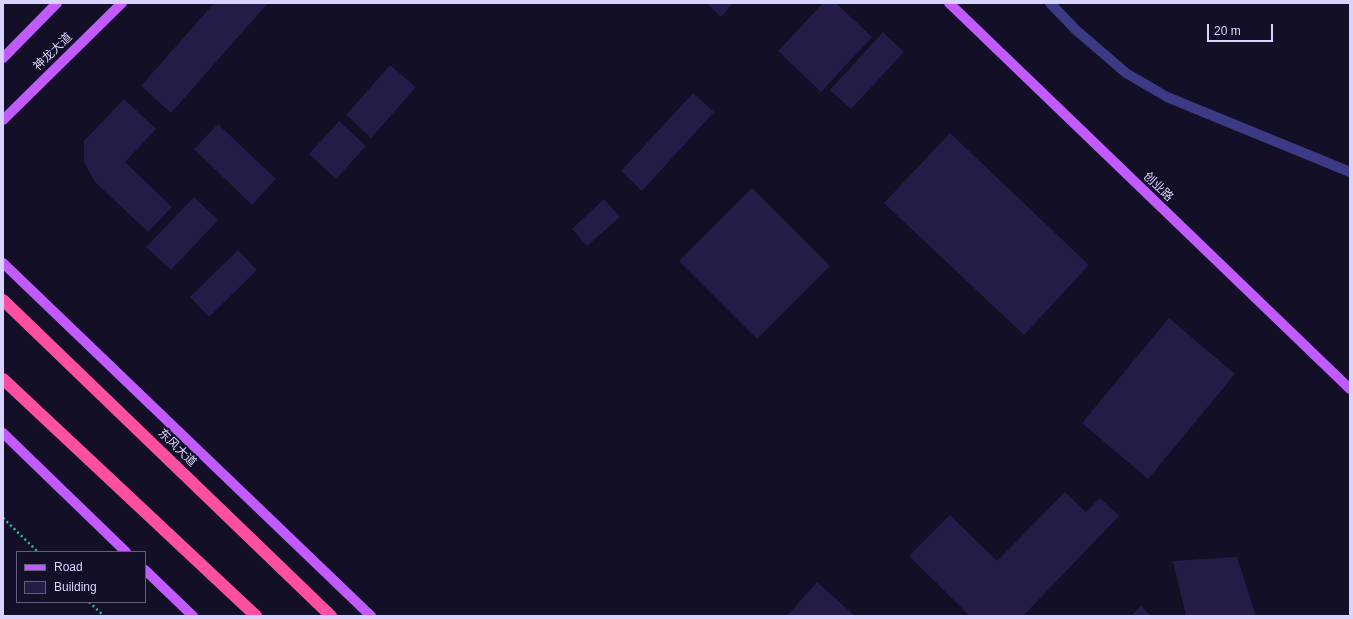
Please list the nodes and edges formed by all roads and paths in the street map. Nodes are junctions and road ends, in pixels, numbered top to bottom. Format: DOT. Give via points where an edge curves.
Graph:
graph roads {
  1 [pos="57,3"];
  2 [pos="122,3"];
  3 [pos="949,3"];
  4 [pos="1050,3"];
  5 [pos="3,58"];
  6 [pos="3,120"];
  7 [pos="1350,172"];
  8 [pos="3,263"];
  9 [pos="3,300"];
  10 [pos="3,379"];
  11 [pos="1350,389"];
  12 [pos="3,433"];
  13 [pos="3,518"];
  14 [pos="37,551"];
  15 [pos="125,551"];
  16 [pos="146,571"];
  17 [pos="90,603"];
  18 [pos="104,616"];
  19 [pos="193,616"];
  20 [pos="256,616"];
  21 [pos="331,616"];
  22 [pos="371,616"];
  1 -- 5 [label="main road"];
  2 -- 6 [label="main road, 神龙大道"];
  3 -- 11 [label="main road, 创业路"];
  4 -- 7 [label="lane" via="1076,30 1126,73 1167,96"];
  8 -- 22 [label="main road"];
  9 -- 21 [label="highway, 东风大道"];
  10 -- 20 [label="highway"];
  12 -- 15 [label="main road"];
  13 -- 14 [label="path"];
  16 -- 19 [label="main road"];
  17 -- 18 [label="path"];
}
